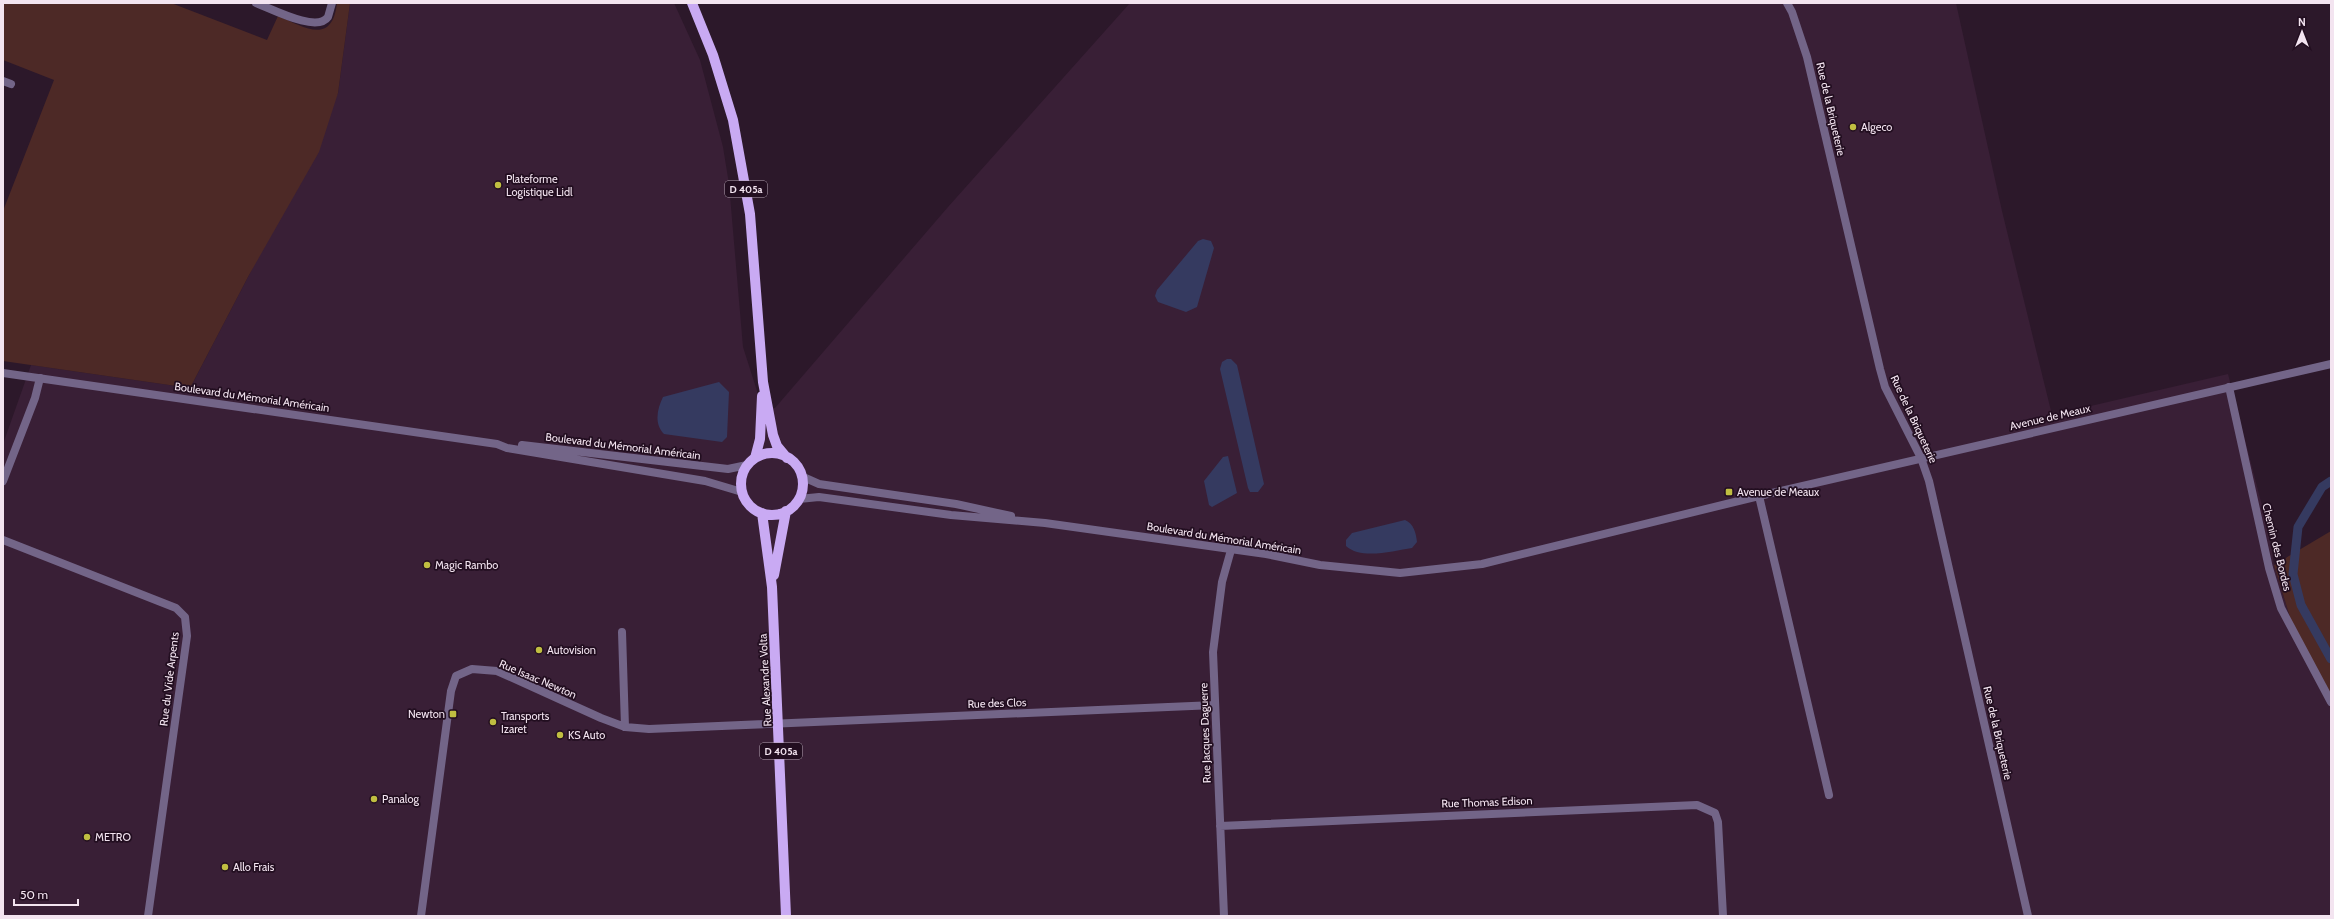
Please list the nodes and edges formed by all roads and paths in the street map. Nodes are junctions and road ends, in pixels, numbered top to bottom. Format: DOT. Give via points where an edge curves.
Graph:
graph roads {
  1 [pos="256,3"];
  2 [pos="332,3"];
  3 [pos="692,3"];
  4 [pos="1787,3"];
  5 [pos="2331,364"];
  6 [pos="3,372"];
  7 [pos="40,378"];
  8 [pos="763,382"];
  9 [pos="2229,387"];
  10 [pos="497,444"];
  11 [pos="755,458"];
  12 [pos="787,458"];
  13 [pos="1921,458"];
  14 [pos="747,466"];
  15 [pos="801,476"];
  16 [pos="3,481"];
  17 [pos="742,492"];
  18 [pos="1760,496"];
  19 [pos="799,499"];
  20 [pos="786,511"];
  21 [pos="762,513"];
  22 [pos="1045,523"];
  23 [pos="3,540"];
  24 [pos="1230,550"];
  25 [pos="1400,573"];
  26 [pos="772,587"];
  27 [pos="622,632"];
  28 [pos="2331,702"];
  29 [pos="1215,705"];
  30 [pos="780,723"];
  31 [pos="625,727"];
  32 [pos="1830,795"];
  33 [pos="1220,826"];
  34 [pos="148,916"];
  35 [pos="421,916"];
  36 [pos="786,916"];
  37 [pos="1224,916"];
  38 [pos="1723,916"];
  39 [pos="2028,916"];
  1 -- 2 [label="street" via="317,24 328,17"];
  3 -- 8 [label="main road, D 405a" via="725,90 744,173 750,214"];
  4 -- 13 [label="street, Rue de la Briqueterie" via="1807,57 1883,381"];
  5 -- 9 [label="street, Avenue de Meaux"];
  6 -- 7 [label="street, Boulevard du Mémorial Américain"];
  7 -- 10 [label="street, Boulevard du Mémorial Américain"];
  7 -- 16 [label="street" via="35,398"];
  8 -- 11 [label="main road, D 405a" via="760,439"];
  8 -- 12 [label="main road, D 405a" via="773,436"];
  9 -- 13 [label="street, Avenue de Meaux"];
  9 -- 28 [label="street, Chemin des Bordes" via="2269,568 2281,608"];
  10 -- 14 [label="street, Boulevard du Mémorial Américain" via="508,443 728,470"];
  10 -- 17 [label="street, Boulevard du Mémorial Américain" via="507,448 705,481"];
  11 -- 12 [label="main road" via="771,453"];
  11 -- 14 [label="main road"];
  12 -- 15 [label="main road" via="796,466"];
  13 -- 18 [label="street, Avenue de Meaux"];
  13 -- 39 [label="street, Rue de la Briqueterie" via="1929,481 1959,608"];
  14 -- 17 [label="main road" via="741,483"];
  15 -- 19 [label="main road"];
  15 -- 22 [label="street" via="819,484 956,504"];
  17 -- 21 [label="main road" via="749,505"];
  18 -- 25 [label="street, Avenue de Meaux" via="1482,564"];
  18 -- 32 [label="street"];
  19 -- 20 [label="main road"];
  19 -- 22 [label="street" via="819,497 944,514"];
  20 -- 21 [label="main road"];
  20 -- 26 [label="main road, Rue Alexandre Volta / D 405a"];
  21 -- 26 [label="main road, Rue Alexandre Volta / D 405a"];
  22 -- 24 [label="street, Boulevard du Mémorial Américain"];
  23 -- 34 [label="street, Rue du Vide Arpents" via="176,608 185,617 187,636"];
  24 -- 25 [label="street, Boulevard du Mémorial Américain" via="1320,565"];
  24 -- 29 [label="street, Rue Jacques Daguerre" via="1222,582 1213,652"];
  26 -- 30 [label="main road, Rue Alexandre Volta / D 405a"];
  27 -- 31 [label="street"];
  29 -- 30 [label="street, Rue des Clos"];
  29 -- 33 [label="street, Rue Jacques Daguerre"];
  30 -- 31 [label="street, Rue Isaac Newton" via="649,729"];
  30 -- 36 [label="main road, Rue Alexandre Volta / D 405a"];
  31 -- 35 [label="street, Rue Isaac Newton" via="497,671 472,669 456,676 451,691"];
  33 -- 37 [label="street, Rue Jacques Daguerre"];
  33 -- 38 [label="street, Rue Thomas Edison" via="1697,805 1715,813 1718,822"];
}
